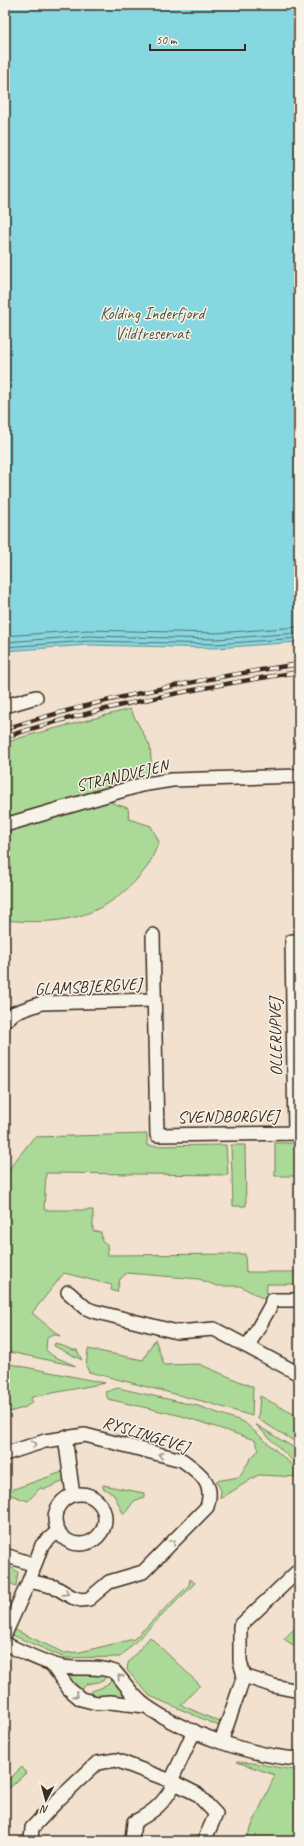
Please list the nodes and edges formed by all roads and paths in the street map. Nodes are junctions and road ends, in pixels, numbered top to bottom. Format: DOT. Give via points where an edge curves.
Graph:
graph roads {
  1 [pos="36,697"];
  2 [pos="5,706"];
  3 [pos="299,776"];
  4 [pos="5,825"];
  5 [pos="153,935"];
  6 [pos="292,941"];
  7 [pos="154,1000"];
  8 [pos="5,1021"];
  9 [pos="297,1133"];
  10 [pos="157,1134"];
  11 [pos="68,1292"];
  12 [pos="299,1300"];
  13 [pos="248,1346"];
  14 [pos="299,1374"];
  15 [pos="64,1437"];
  16 [pos="5,1454"];
  17 [pos="73,1495"];
  18 [pos="58,1531"];
  19 [pos="5,1555"];
  20 [pos="35,1565"];
  21 [pos="299,1570"];
  22 [pos="29,1581"];
  23 [pos="5,1634"];
  24 [pos="5,1644"];
  25 [pos="52,1665"];
  26 [pos="244,1676"];
  27 [pos="299,1691"];
  28 [pos="146,1706"];
  29 [pos="194,1730"];
  30 [pos="221,1742"];
  31 [pos="299,1759"];
  32 [pos="173,1782"];
  33 [pos="132,1840"];
  34 [pos="31,1841"];
  35 [pos="204,1841"];
  1 -- 2 [label="street"];
  3 -- 4 [label="street, STRANDVEJEN" via="172,780 141,785"];
  5 -- 7 [label="street, GLAMSBJERGVEJ"];
  6 -- 9 [label="street, OLLERUPVEJ"];
  7 -- 8 [label="street, GLAMSBJERGVEJ" via="42,1003 14,1013"];
  7 -- 10 [label="street, GLAMSBJERGVEJ"];
  9 -- 10 [label="street, SVENDBORGVEJ"];
  11 -- 13 [label="street" via="94,1311 177,1332 214,1329"];
  12 -- 13 [label="street" via="272,1300"];
  13 -- 14 [label="street"];
  16 -- 15 [label="street, RYSLINGEVEJ, one-way"];
  15 -- 17 [label="street"];
  22 -- 15 [label="street, RYSLINGEVEJ, one-way" via="55,1587 81,1600 89,1600 109,1582 143,1572 207,1508 210,1498 207,1483 195,1469 182,1460 85,1435"];
  17 -- 18 [label="street" via="61,1502 57,1509 54,1517"];
  17 -- 18 [label="street" via="87,1495 101,1504 106,1515 102,1533 93,1541 82,1545 67,1542"];
  18 -- 20 [label="street" via="42,1545"];
  19 -- 20 [label="street"];
  20 -- 22 [label="street"];
  21 -- 26 [label="street" via="240,1626 240,1661"];
  22 -- 23 [label="street"];
  24 -- 25 [label="street"];
  28 -- 25 [label="street, one-way" via="115,1672 108,1669 74,1669"];
  25 -- 28 [label="street, one-way" via="69,1689 80,1699 97,1703"];
  26 -- 27 [label="street"];
  26 -- 30 [label="street"];
  28 -- 29 [label="street"];
  29 -- 30 [label="street"];
  29 -- 32 [label="street"];
  30 -- 31 [label="street" via="282,1758"];
  32 -- 33 [label="street" via="166,1798 151,1814 134,1822"];
  32 -- 34 [label="street" via="116,1760 97,1763 32,1828"];
  32 -- 35 [label="street" via="197,1794 216,1814"];
}
